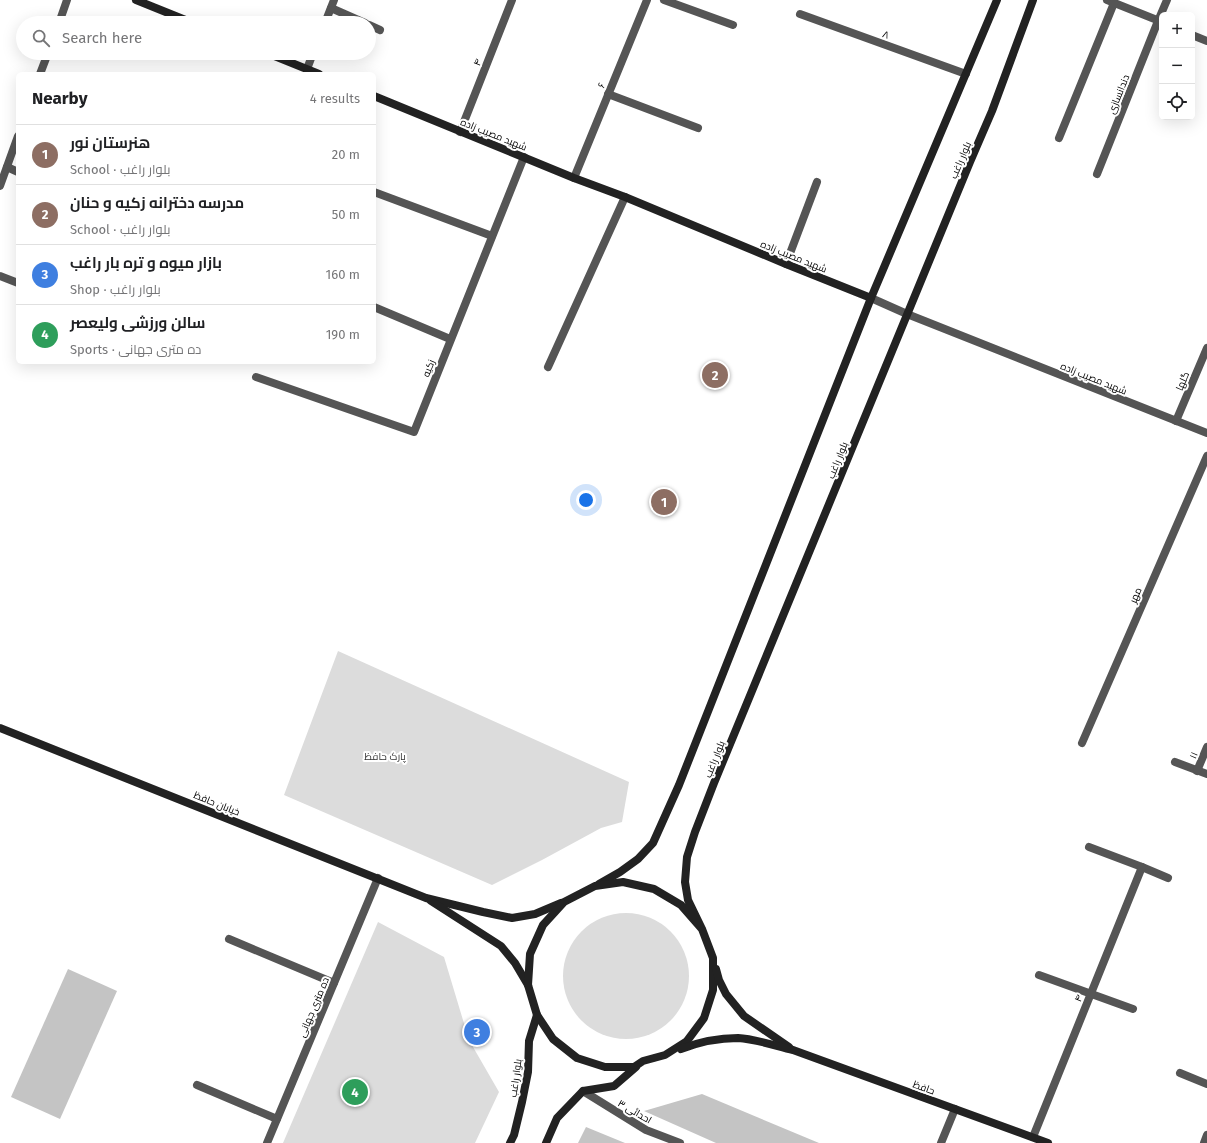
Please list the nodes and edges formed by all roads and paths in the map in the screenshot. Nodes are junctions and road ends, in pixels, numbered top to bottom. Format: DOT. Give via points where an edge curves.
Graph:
graph roads {
  1 [pos="67,0"];
  2 [pos="136,0"];
  3 [pos="512,0"];
  4 [pos="647,0"];
  5 [pos="664,0"];
  6 [pos="997,0"];
  7 [pos="1033,0"];
  8 [pos="1167,0"];
  9 [pos="1111,1"];
  10 [pos="332,4"];
  11 [pos="1163,12"];
  12 [pos="800,14"];
  13 [pos="61,16"];
  14 [pos="176,16"];
  15 [pos="328,16"];
  16 [pos="353,16"];
  17 [pos="1159,22"];
  18 [pos="1159,24"];
  19 [pos="733,25"];
  20 [pos="376,28"];
  21 [pos="380,30"];
  22 [pos="1195,36"];
  23 [pos="1207,41"];
  24 [pos="45,60"];
  25 [pos="284,60"];
  26 [pos="310,60"];
  27 [pos="307,69"];
  28 [pos="41,72"];
  29 [pos="314,72"];
  30 [pos="966,74"];
  31 [pos="608,94"];
  32 [pos="376,97"];
  33 [pos="698,128"];
  34 [pos="460,132"];
  35 [pos="1059,138"];
  36 [pos="16,142"];
  37 [pos="524,157"];
  38 [pos="7,167"];
  39 [pos="16,171"];
  40 [pos="1097,174"];
  41 [pos="574,178"];
  42 [pos="817,182"];
  43 [pos="0,186"];
  44 [pos="376,193"];
  45 [pos="625,197"];
  46 [pos="492,236"];
  47 [pos="786,264"];
  48 [pos="0,276"];
  49 [pos="16,282"];
  50 [pos="871,298"];
  51 [pos="376,308"];
  52 [pos="907,314"];
  53 [pos="450,339"];
  54 [pos="1207,348"];
  55 [pos="548,367"];
  56 [pos="256,377"];
  57 [pos="1176,421"];
  58 [pos="1207,433"];
  59 [pos="1207,456"];
  60 [pos="0,728"];
  61 [pos="1082,743"];
  62 [pos="1207,747"];
  63 [pos="1174,762"];
  64 [pos="1197,771"];
  65 [pos="1207,774"];
  66 [pos="1089,848"];
  67 [pos="1142,867"];
  68 [pos="378,878"];
  69 [pos="1168,878"];
  70 [pos="595,886"];
  71 [pos="426,898"];
  72 [pos="564,902"];
  73 [pos="702,929"];
  74 [pos="229,939"];
  75 [pos="713,958"];
  76 [pos="1039,976"];
  77 [pos="334,983"];
  78 [pos="528,985"];
  79 [pos="1090,995"];
  80 [pos="1133,1009"];
  81 [pos="537,1015"];
  82 [pos="793,1050"];
  83 [pos="665,1055"];
  84 [pos="643,1060"];
  85 [pos="1180,1073"];
  86 [pos="1207,1084"];
  87 [pos="197,1085"];
  88 [pos="583,1091"];
  89 [pos="955,1109"];
  90 [pos="277,1119"];
  91 [pos="1207,1135"];
  92 [pos="1033,1137"];
  93 [pos="267,1143"];
  94 [pos="510,1143"];
  95 [pos="546,1143"];
  96 [pos="680,1143"];
  97 [pos="941,1143"];
  98 [pos="1048,1143"];
  99 [pos="1204,1143"];
  1 -- 13 [label="street"];
  2 -- 14 [label="street"];
  3 -- 34 [label="street, ۴"];
  4 -- 31 [label="street, ۶"];
  5 -- 19 [label="street"];
  6 -- 30 [label="street"];
  7 -- 52 [label="street, بلوار راغب" via="992,111"];
  8 -- 11 [label="street, دندانسازی"];
  9 -- 17 [label="street"];
  9 -- 35 [label="street"];
  10 -- 15 [label="street"];
  10 -- 16 [label="street"];
  12 -- 30 [label="street, ۸"];
  18 -- 40 [label="street, دندانسازی"];
  20 -- 21 [label="street"];
  22 -- 23 [label="street"];
  24 -- 28 [label="street"];
  25 -- 27 [label="street"];
  26 -- 27 [label="street"];
  27 -- 29 [label="street"];
  30 -- 50 [label="street"];
  31 -- 33 [label="street"];
  31 -- 41 [label="street, ۶"];
  32 -- 34 [label="street, شهید مصیب زاده"];
  34 -- 37 [label="street, شهید مصیب زاده"];
  36 -- 38 [label="street"];
  37 -- 41 [label="street, شهید مصیب زاده"];
  37 -- 46 [label="street, زکیه"];
  38 -- 39 [label="street"];
  38 -- 43 [label="street"];
  41 -- 45 [label="street, شهید مصیب زاده"];
  42 -- 47 [label="street"];
  44 -- 46 [label="street"];
  45 -- 47 [label="street, شهید مصیب زاده"];
  45 -- 55 [label="street"];
  46 -- 53 [label="street, زکیه"];
  47 -- 50 [label="street, شهید مصیب زاده"];
  48 -- 49 [label="street"];
  50 -- 52 [label="street, شهید مصیب زاده"];
  50 -- 70 [label="street" via="679,785 653,843 638,859"];
  51 -- 53 [label="street"];
  52 -- 57 [label="street, شهید مصیب زاده"];
  52 -- 73 [label="street, بلوار راغب" via="714,784 687,857 685,882 688,900"];
  53 -- 56 [label="street, زکیه" via="414,432"];
  54 -- 57 [label="street, گلها"];
  57 -- 58 [label="street, شهید مصیب زاده"];
  59 -- 61 [label="street, مهر"];
  60 -- 68 [label="street, خیابان حافظ"];
  62 -- 64 [label="street, ۱۱"];
  63 -- 64 [label="street"];
  64 -- 65 [label="street"];
  66 -- 67 [label="street"];
  67 -- 69 [label="street"];
  67 -- 79 [label="street, ۴"];
  68 -- 71 [label="street, خیابان حافظ"];
  68 -- 77 [label="street, ده متری جهانی"];
  70 -- 72 [label="street"];
  70 -- 73 [label="street" via="623,882 654,888 681,905"];
  71 -- 72 [label="street, خیابان حافظ" via="512,918 535,914"];
  71 -- 78 [label="street, خیابان حافظ" via="501,946"];
  72 -- 78 [label="street" via="542,925 530,954"];
  73 -- 75 [label="street, بلوار راغب"];
  74 -- 77 [label="street"];
  75 -- 82 [label="street, حافظ" via="726,994 744,1016"];
  75 -- 83 [label="street" via="713,990 704,1018 686,1041"];
  76 -- 79 [label="street"];
  77 -- 90 [label="street, ده متری جهانی"];
  78 -- 81 [label="street"];
  79 -- 80 [label="street"];
  79 -- 92 [label="street, ۴"];
  81 -- 84 [label="street" via="553,1040 577,1058 605,1067 634,1067"];
  81 -- 94 [label="street, بلوار راغب" via="529,1041 528,1072 522,1102"];
  82 -- 83 [label="street, حافظ" via="739,1038 699,1042"];
  82 -- 89 [label="street, حافظ"];
  83 -- 84 [label="street"];
  84 -- 88 [label="street" via="614,1086"];
  85 -- 86 [label="street"];
  87 -- 90 [label="street"];
  88 -- 95 [label="street" via="557,1118"];
  88 -- 96 [label="street, احداثی ۳" via="646,1130"];
  89 -- 92 [label="street, حافظ"];
  89 -- 97 [label="street"];
  90 -- 93 [label="street, ده متری جهانی"];
  91 -- 99 [label="street"];
  92 -- 98 [label="street, حافظ"];
}
